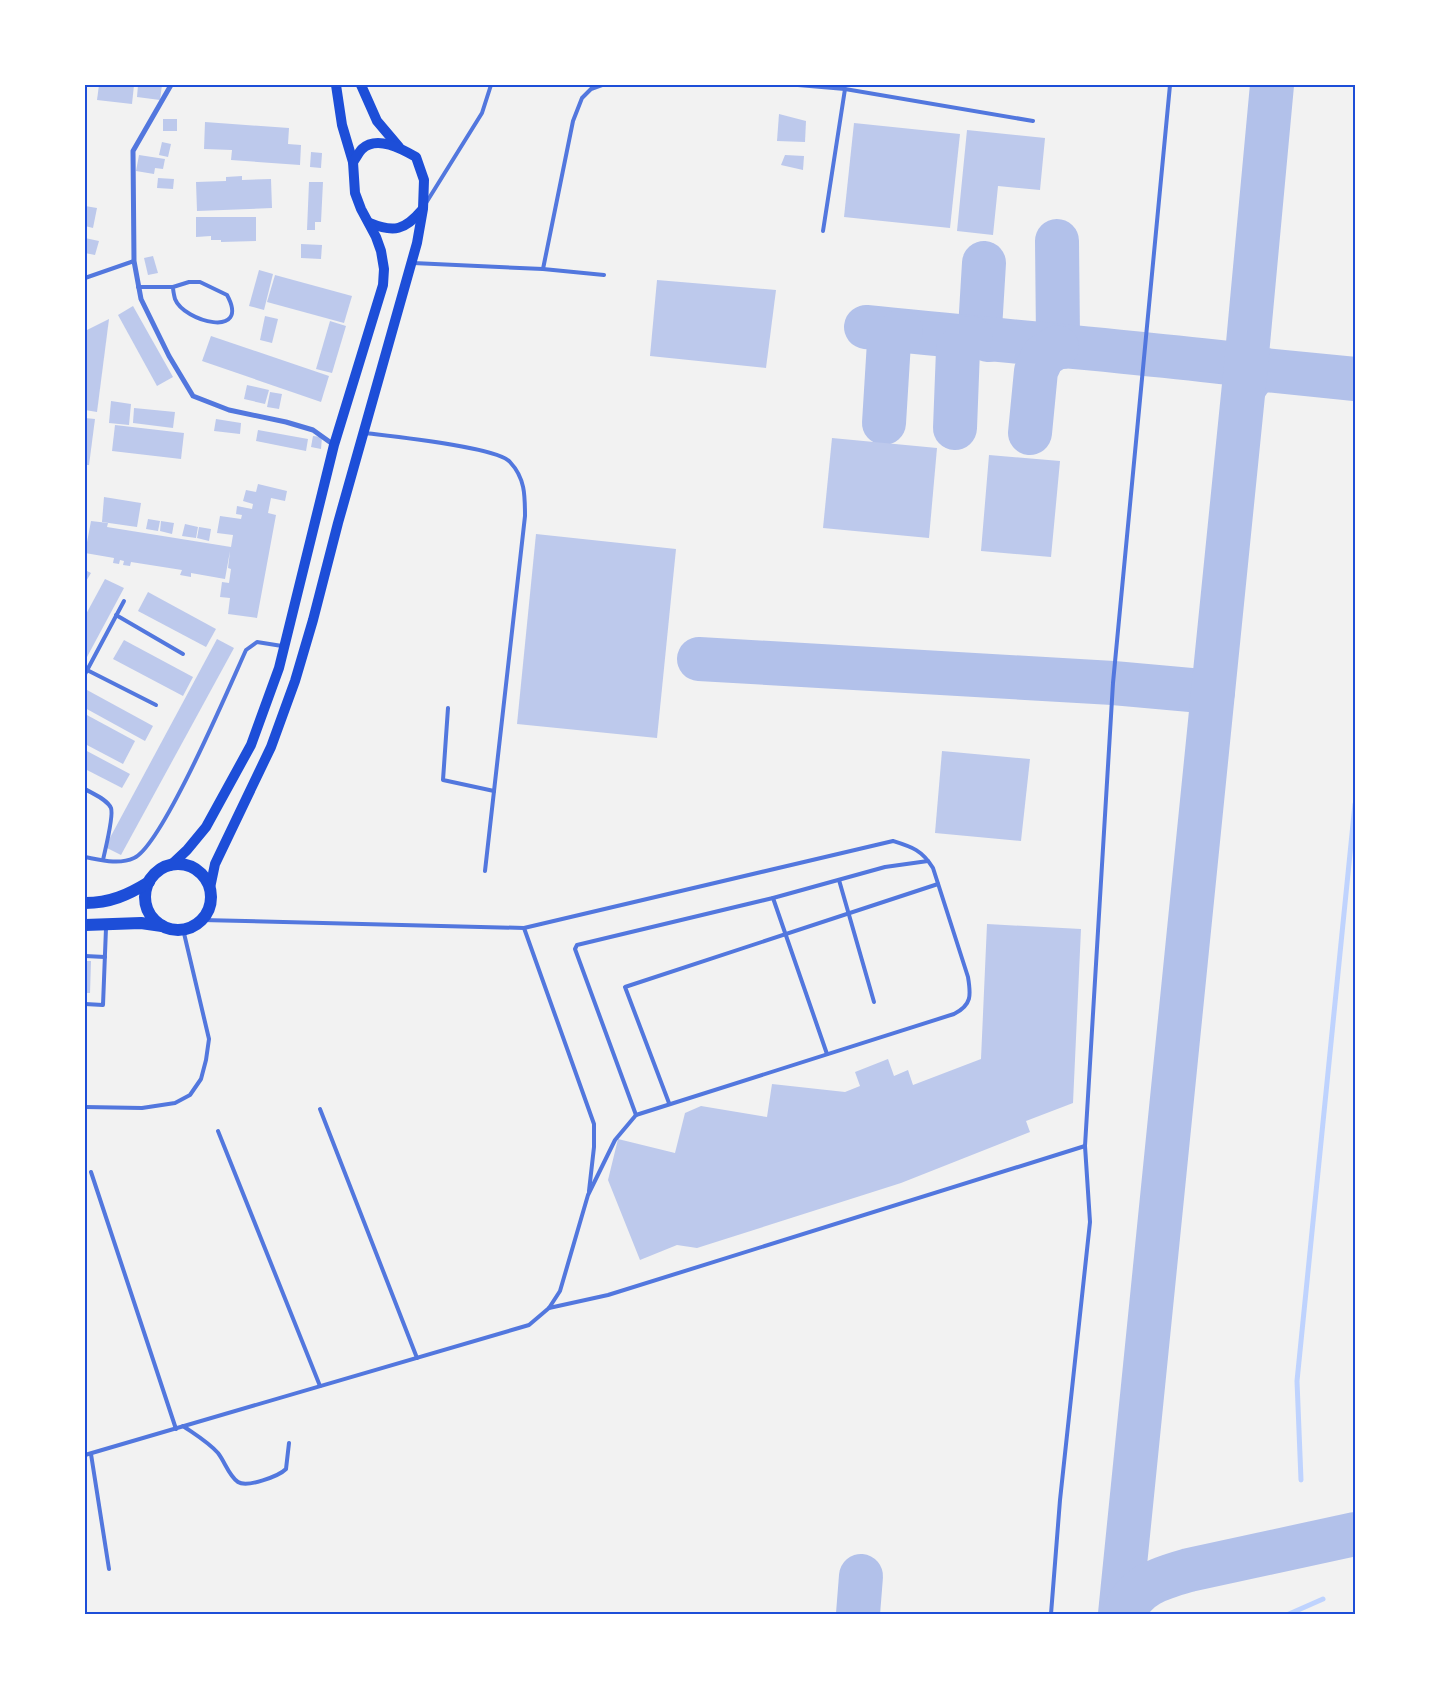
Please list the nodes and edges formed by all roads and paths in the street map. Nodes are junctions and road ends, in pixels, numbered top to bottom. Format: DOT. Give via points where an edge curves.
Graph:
graph roads {
  1 [pos="171,85"];
  2 [pos="336,85"];
  3 [pos="361,85"];
  4 [pos="491,85"];
  5 [pos="602,85"];
  6 [pos="798,85"];
  7 [pos="1170,85"];
  8 [pos="845,89"];
  9 [pos="1033,121"];
  10 [pos="399,147"];
  11 [pos="352,162"];
  12 [pos="423,209"];
  13 [pos="370,223"];
  14 [pos="823,230"];
  15 [pos="134,260"];
  16 [pos="413,263"];
  17 [pos="543,269"];
  18 [pos="604,275"];
  19 [pos="85,278"];
  20 [pos="138,287"];
  21 [pos="173,287"];
  22 [pos="364,433"];
  23 [pos="334,445"];
  24 [pos="124,601"];
  25 [pos="116,615"];
  26 [pos="284,647"];
  27 [pos="183,654"];
  28 [pos="86,672"];
  29 [pos="156,705"];
  30 [pos="448,708"];
  31 [pos="85,789"];
  32 [pos="494,791"];
  33 [pos="85,857"];
  34 [pos="103,860"];
  35 [pos="928,860"];
  36 [pos="170,866"];
  37 [pos="485,871"];
  38 [pos="839,880"];
  39 [pos="149,882"];
  40 [pos="938,884"];
  41 [pos="210,888"];
  42 [pos="773,898"];
  43 [pos="85,903"];
  44 [pos="849,914"];
  45 [pos="202,920"];
  46 [pos="85,925"];
  47 [pos="106,925"];
  48 [pos="167,927"];
  49 [pos="524,928"];
  50 [pos="183,929"];
  51 [pos="786,935"];
  52 [pos="85,956"];
  53 [pos="105,957"];
  54 [pos="874,1002"];
  55 [pos="85,1004"];
  56 [pos="827,1054"];
  57 [pos="669,1104"];
  58 [pos="85,1107"];
  59 [pos="320,1108"];
  60 [pos="636,1115"];
  61 [pos="218,1131"];
  62 [pos="1085,1146"];
  63 [pos="91,1172"];
  64 [pos="588,1195"];
  65 [pos="549,1308"];
  66 [pos="417,1358"];
  67 [pos="320,1386"];
  68 [pos="184,1426"];
  69 [pos="176,1428"];
  70 [pos="289,1443"];
  71 [pos="91,1454"];
  72 [pos="85,1456"];
  73 [pos="109,1570"];
  74 [pos="1051,1614"];
  1 -- 15 [label="street" via="133,151"];
  2 -- 11 [label="main road"];
  3 -- 10 [label="main road" via="377,121"];
  4 -- 12 [label="lane" via="482,113"];
  5 -- 17 [label="lane" via="591,89 582,98 572,121"];
  6 -- 8 [label="lane"];
  7 -- 62 [label="lane" via="1113,683"];
  8 -- 9 [label="lane"];
  8 -- 14 [label="lane"];
  10 -- 11 [label="main road" via="374,144 363,148"];
  10 -- 12 [label="main road" via="416,157 424,180"];
  11 -- 13 [label="main road" via="355,194"];
  12 -- 13 [label="main road" via="402,228 389,230"];
  12 -- 16 [label="main road"];
  13 -- 23 [label="main road" via="381,250 383,284"];
  15 -- 19 [label="lane"];
  15 -- 20 [label="street"];
  16 -- 17 [label="lane"];
  16 -- 22 [label="main road"];
  17 -- 18 [label="lane"];
  20 -- 21 [label="lane"];
  20 -- 23 [label="street" via="169,356 193,396 229,410 313,430"];
  21 -- 21 [label="lane" via="200,282 227,295 233,310 230,318 218,323 198,318 175,300"];
  22 -- 32 [label="lane" via="483,450 509,460 521,477 526,516"];
  22 -- 41 [label="main road" via="295,681 271,747 215,864"];
  23 -- 26 [label="main road"];
  24 -- 25 [label="lane"];
  25 -- 27 [label="lane"];
  25 -- 28 [label="lane"];
  26 -- 34 [label="lane" via="257,642 246,650 169,814 136,858 115,862"];
  26 -- 36 [label="main road" via="251,745 206,827"];
  28 -- 29 [label="lane"];
  30 -- 32 [label="lane" via="443,780"];
  31 -- 34 [label="lane" via="111,808 112,818"];
  32 -- 37 [label="lane"];
  33 -- 34 [label="lane"];
  35 -- 38 [label="lane"];
  35 -- 40 [label="lane"];
  35 -- 49 [label="lane" via="914,848 893,841"];
  36 -- 39 [label="main road" via="162,868"];
  36 -- 41 [label="main road" via="176,864 198,870"];
  38 -- 42 [label="lane"];
  38 -- 44 [label="lane"];
  39 -- 43 [label="main road" via="115,900"];
  39 -- 48 [label="main road" via="145,897 147,908 152,917"];
  40 -- 44 [label="lane"];
  40 -- 56 [label="lane" via="968,977 969,1002 954,1014"];
  41 -- 45 [label="main road" via="211,899"];
  42 -- 51 [label="lane"];
  42 -- 60 [label="lane" via="577,945 575,949"];
  44 -- 51 [label="lane"];
  44 -- 54 [label="lane"];
  45 -- 49 [label="lane"];
  45 -- 50 [label="main road"];
  46 -- 47 [label="main road"];
  47 -- 48 [label="main road" via="141,923"];
  47 -- 53 [label="lane"];
  48 -- 50 [label="main road"];
  49 -- 64 [label="lane" via="594,1124"];
  50 -- 58 [label="lane" via="209,1039 201,1079 190,1095 175,1103 142,1108"];
  51 -- 56 [label="lane"];
  51 -- 57 [label="lane" via="626,987"];
  52 -- 53 [label="lane"];
  53 -- 55 [label="lane" via="103,1005"];
  56 -- 57 [label="lane"];
  57 -- 60 [label="lane"];
  59 -- 66 [label="lane"];
  60 -- 64 [label="lane" via="615,1140"];
  61 -- 67 [label="lane"];
  62 -- 65 [label="lane" via="608,1295"];
  62 -- 74 [label="lane" via="1090,1222"];
  63 -- 69 [label="lane"];
  64 -- 65 [label="lane" via="560,1291"];
  65 -- 66 [label="lane" via="529,1325"];
  66 -- 67 [label="lane"];
  67 -- 68 [label="lane"];
  68 -- 69 [label="lane"];
  68 -- 70 [label="lane" via="207,1442 236,1481 242,1484 282,1473 286,1469"];
  69 -- 71 [label="lane"];
  71 -- 72 [label="lane"];
  71 -- 73 [label="lane"];
}
